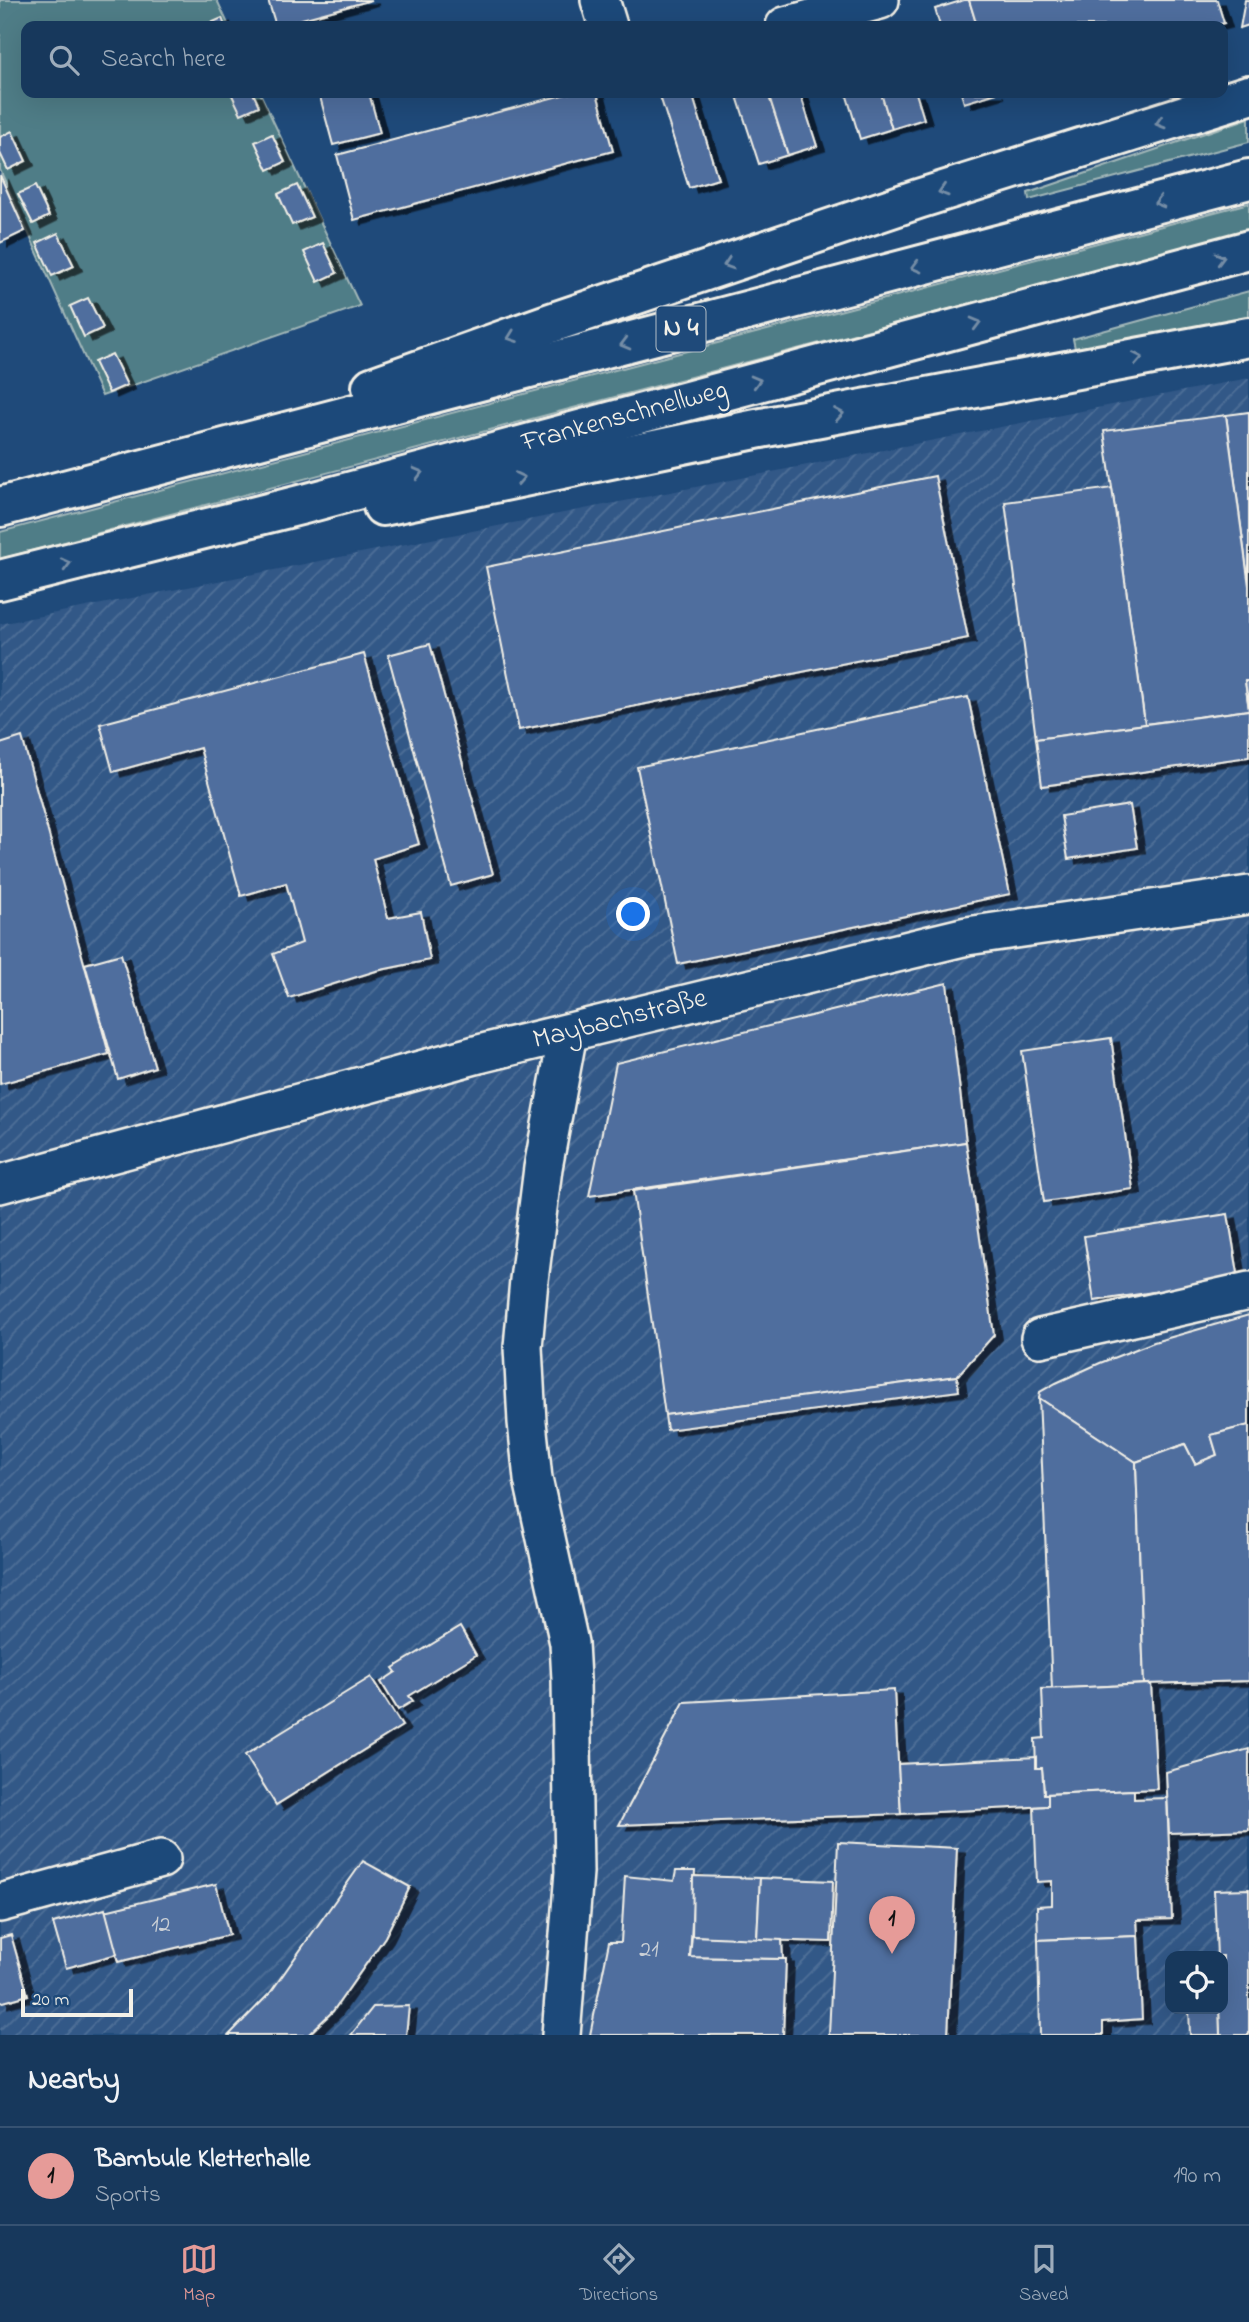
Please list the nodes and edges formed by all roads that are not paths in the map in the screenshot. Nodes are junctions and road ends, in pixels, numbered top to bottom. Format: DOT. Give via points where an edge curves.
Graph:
graph roads {
  1 [pos="600,0"];
  2 [pos="880,0"];
  3 [pos="606,21"];
  4 [pos="803,21"];
  5 [pos="1249,95"];
  6 [pos="1249,179"];
  7 [pos="1249,250"];
  8 [pos="1249,337"];
  9 [pos="113,479"];
  10 [pos="0,508"];
  11 [pos="163,540"];
  12 [pos="0,580"];
  13 [pos="1249,895"];
  14 [pos="568,1033"];
  15 [pos="0,1184"];
  16 [pos="1249,1291"];
  17 [pos="1040,1338"];
  18 [pos="161,1859"];
  19 [pos="0,1903"];
  20 [pos="561,2035"];
  1 -- 3 [label="street"];
  2 -- 4 [label="street"];
  5 -- 9 [label="highway, one-way" via="918,199 551,323"];
  6 -- 9 [label="highway, N 4, one-way"];
  11 -- 7 [label="highway, Frankenschnellweg, one-way"];
  11 -- 8 [label="highway, one-way" via="397,504 757,429"];
  9 -- 10 [label="highway"];
  12 -- 11 [label="highway, Frankenschnellweg, one-way"];
  13 -- 14 [label="street, Maybachstraße" via="967,936"];
  14 -- 15 [label="street, Maybachstraße"];
  14 -- 20 [label="street" via="543,1168 523,1347 533,1479 569,1643 571,1678 574,1872"];
  16 -- 17 [label="street"];
  18 -- 19 [label="street"];
}
